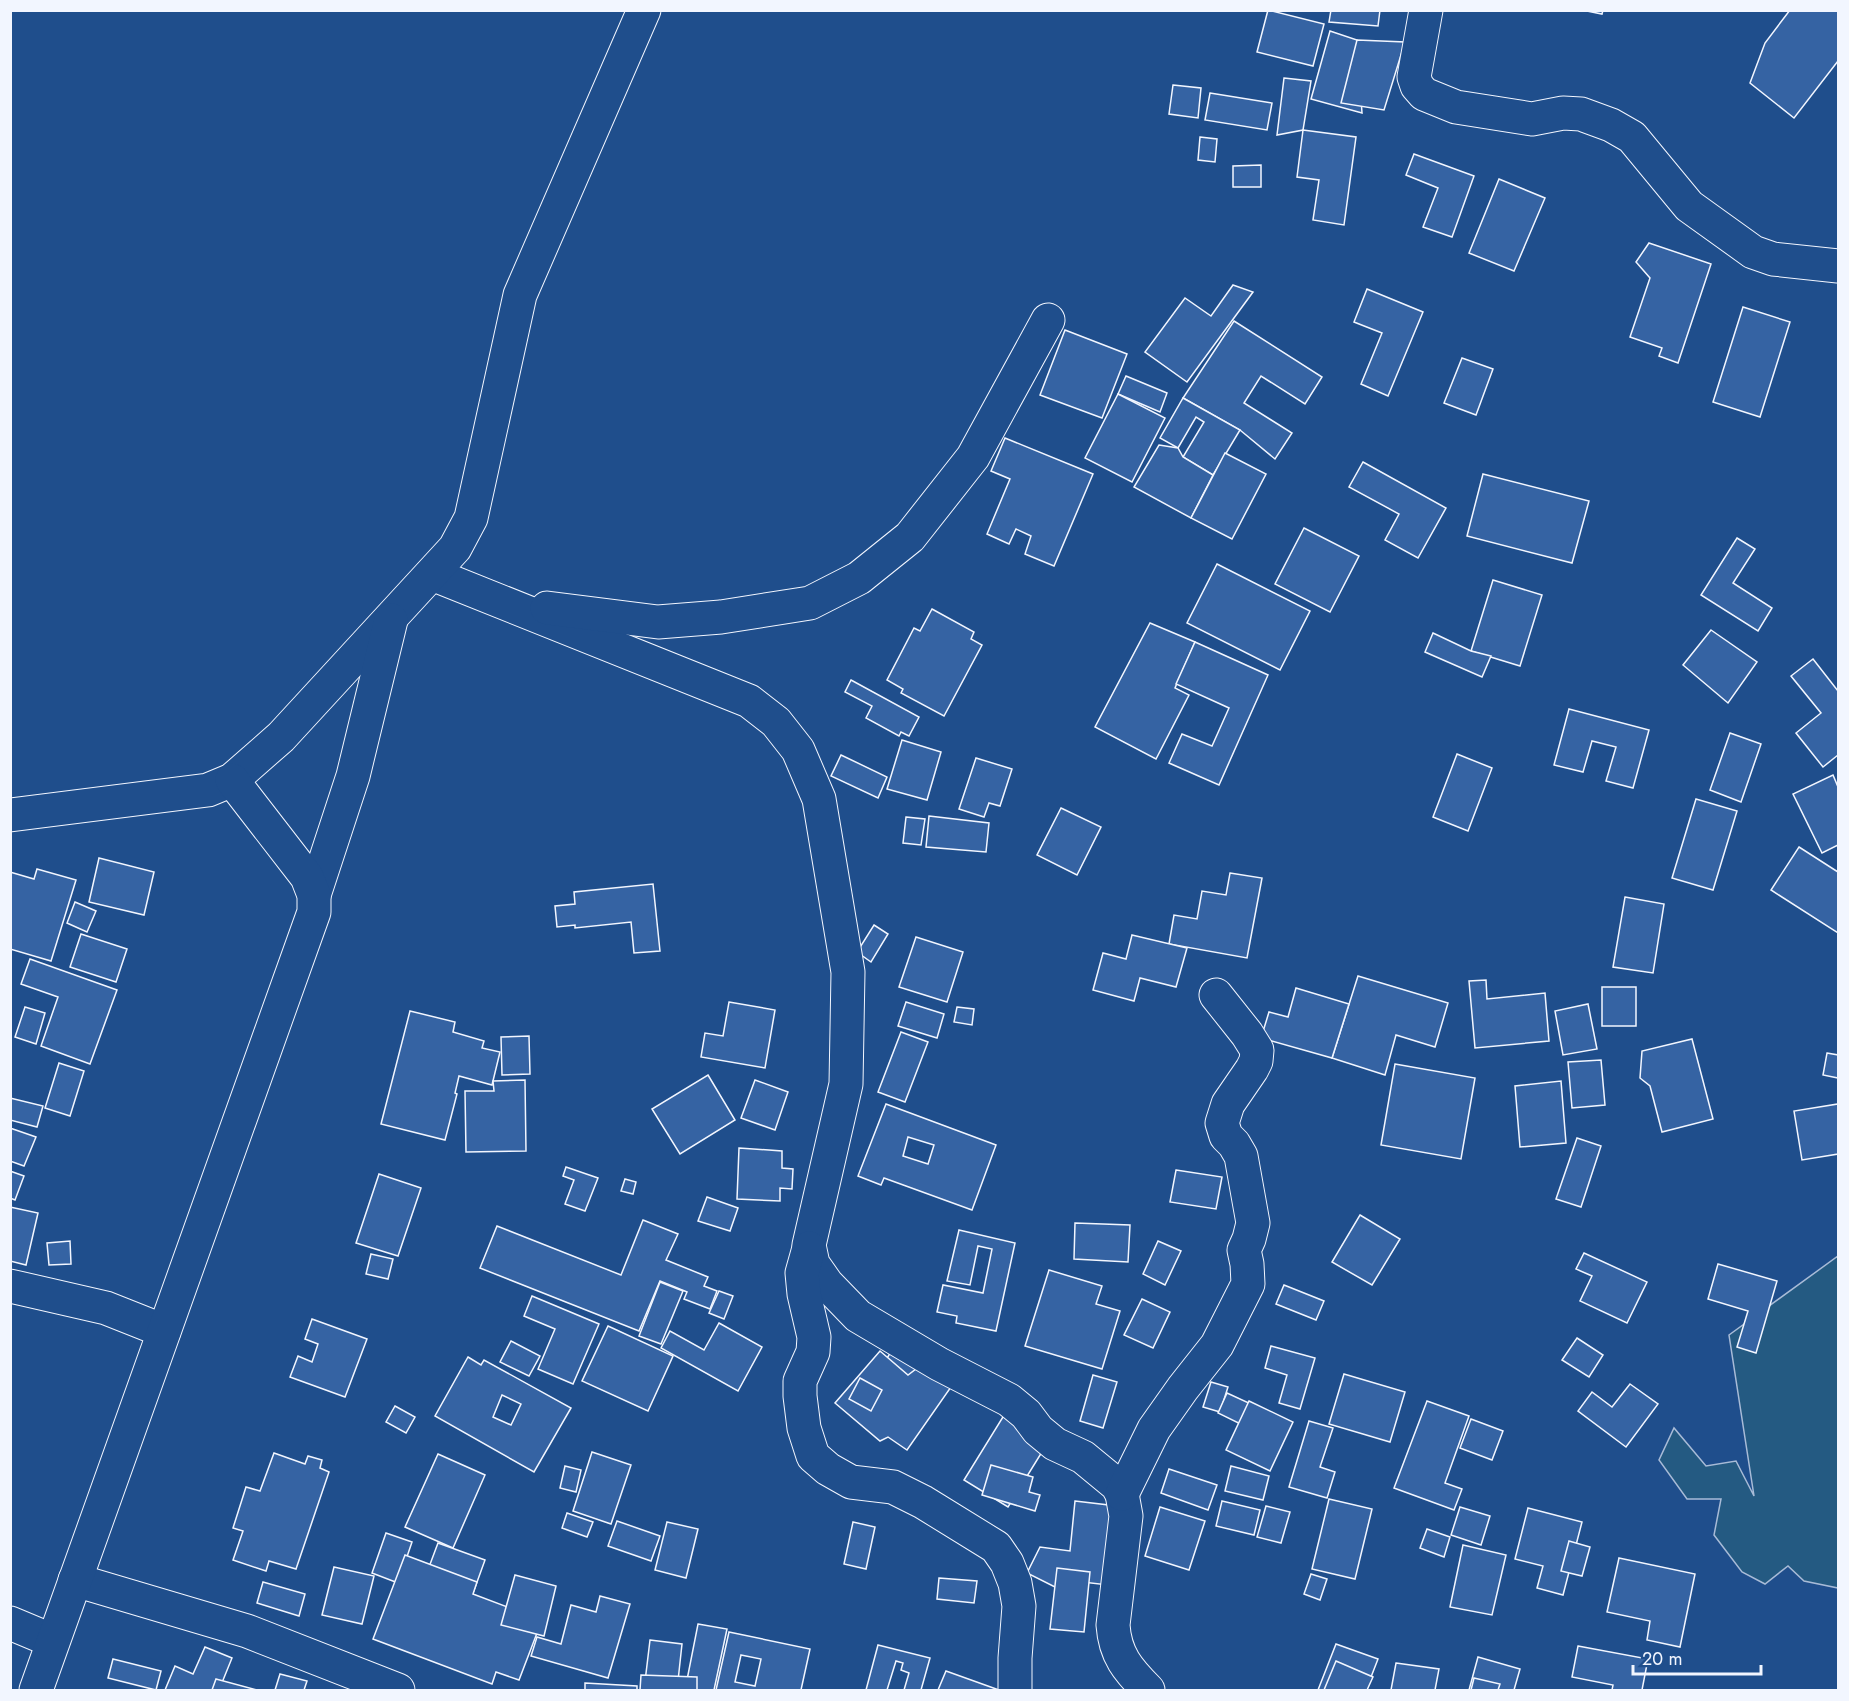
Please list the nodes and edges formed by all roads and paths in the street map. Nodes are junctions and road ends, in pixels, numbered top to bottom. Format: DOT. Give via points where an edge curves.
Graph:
graph roads {
  1 [pos="644,10"];
  2 [pos="1426,10"];
  3 [pos="1839,266"];
  4 [pos="1048,320"];
  5 [pos="432,574"];
  6 [pos="501,602"];
  7 [pos="391,618"];
  8 [pos="232,780"];
  9 [pos="10,814"];
  10 [pos="314,895"];
  11 [pos="1216,996"];
  12 [pos="810,1243"];
  13 [pos="10,1286"];
  14 [pos="164,1331"];
  15 [pos="1122,1494"];
  16 [pos="75,1580"];
  17 [pos="10,1623"];
  18 [pos="53,1641"];
  19 [pos="36,1690"];
  20 [pos="398,1690"];
  21 [pos="1016,1690"];
  22 [pos="1148,1690"];
  1 -- 5 [label="street" via="520,295 471,518 455,548"];
  2 -- 3 [label="street" via="1414,77 1424,94 1456,107 1532,119 1581,114 1611,125 1632,137 1689,206 1753,252 1773,259"];
  4 -- 6 [label="street" via="973,457 910,537 859,578 810,603 658,622"];
  5 -- 6 [label="street"];
  5 -- 7 [label="street"];
  6 -- 12 [label="street" via="749,701 776,722 798,750 819,799 848,972 846,1084"];
  7 -- 8 [label="street" via="281,737"];
  7 -- 10 [label="street" via="352,776"];
  8 -- 9 [label="street" via="208,790"];
  8 -- 10 [label="street" via="307,877"];
  10 -- 14 [label="street" via="314,912"];
  11 -- 15 [label="street" via="1257,1050 1252,1069 1228,1104 1222,1123 1226,1136 1241,1156 1253,1223 1244,1250 1248,1284 1217,1345 1154,1429"];
  12 -- 15 [label="street" via="813,1264 858,1316 1009,1400 1055,1444 1083,1457 1109,1477"];
  12 -- 21 [label="street" via="802,1273 814,1337 813,1352 800,1381 800,1396 813,1455 851,1482 893,1487 923,1502 996,1547 1015,1583 1019,1606"];
  13 -- 14 [label="street" via="106,1308"];
  14 -- 16 [label="street"];
  15 -- 22 [label="street" via="1126,1516 1114,1642 1121,1659"];
  16 -- 18 [label="street"];
  16 -- 20 [label="street" via="247,1630"];
  17 -- 18 [label="street"];
  18 -- 19 [label="street"];
}
